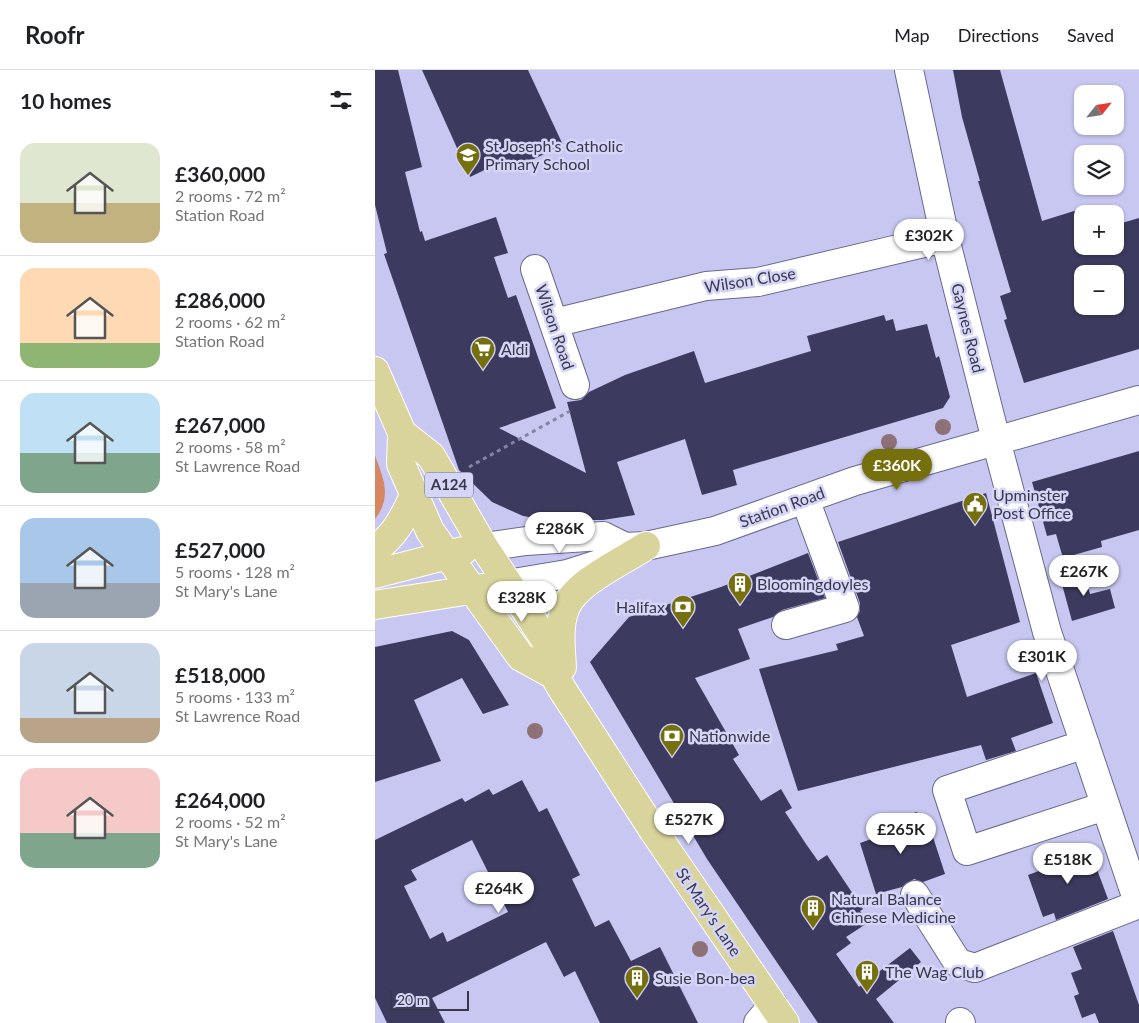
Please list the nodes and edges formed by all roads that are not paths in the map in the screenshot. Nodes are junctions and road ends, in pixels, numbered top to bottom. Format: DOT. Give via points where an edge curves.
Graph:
graph roads {
  1 [pos="909,70"];
  2 [pos="945,238"];
  3 [pos="535,270"];
  4 [pos="554,323"];
  5 [pos="375,371"];
  6 [pos="575,385"];
  7 [pos="1139,400"];
  8 [pos="402,433"];
  9 [pos="996,440"];
  10 [pos="414,496"];
  11 [pos="805,499"];
  12 [pos="635,546"];
  13 [pos="484,547"];
  14 [pos="375,550"];
  15 [pos="447,554"];
  16 [pos="375,574"];
  17 [pos="508,584"];
  18 [pos="474,590"];
  19 [pos="375,605"];
  20 [pos="786,625"];
  21 [pos="558,682"];
  22 [pos="1085,744"];
  23 [pos="1105,806"];
  24 [pos="915,895"];
  25 [pos="1139,905"];
  26 [pos="772,1017"];
  1 -- 2 [label="street, Gaynes Road"];
  2 -- 4 [label="street, Wilson Close" via="758,282 706,286"];
  2 -- 9 [label="street, Gaynes Road"];
  3 -- 4 [label="street, Wilson Road"];
  4 -- 6 [label="street, Wilson Road"];
  5 -- 8 [label="main road, St Mary's Lane / A124"];
  7 -- 9 [label="street, Station Road"];
  8 -- 10 [label="main road, St Mary's Lane" via="401,464"];
  8 -- 13 [label="main road, St Mary's Lane / A124" via="431,456"];
  9 -- 11 [label="street, Station Road"];
  9 -- 22 [label="street, Gaynes Road" via="1047,632"];
  10 -- 14 [label="main road" via="390,539"];
  10 -- 15 [label="main road, St Mary's Lane / A124" via="430,531"];
  11 -- 12 [label="street, Station Road" via="715,531"];
  11 -- 20 [label="street" via="845,608"];
  12 -- 13 [label="street" via="603,536"];
  12 -- 17 [label="street, Station Road" via="611,560 567,574"];
  12 -- 21 [label="main road" via="572,596 565,609 560,634"];
  13 -- 15 [label="main road"];
  13 -- 17 [label="main road, St Mary's Lane / A124"];
  15 -- 16 [label="main road"];
  15 -- 18 [label="main road, St Mary's Lane / A124"];
  17 -- 18 [label="main road"];
  17 -- 21 [label="main road, St Mary's Lane" via="546,641"];
  18 -- 19 [label="main road"];
  18 -- 21 [label="main road, St Mary's Lane" via="521,657"];
  21 -- 26 [label="main road, St Mary's Lane"];
  22 -- 23 [label="street, Gaynes Road"];
  22 -- 23 [label="street" via="947,790 967,851"];
  23 -- 25 [label="street, Gaynes Road"];
  24 -- 25 [label="street" via="958,963 975,968"];
}
